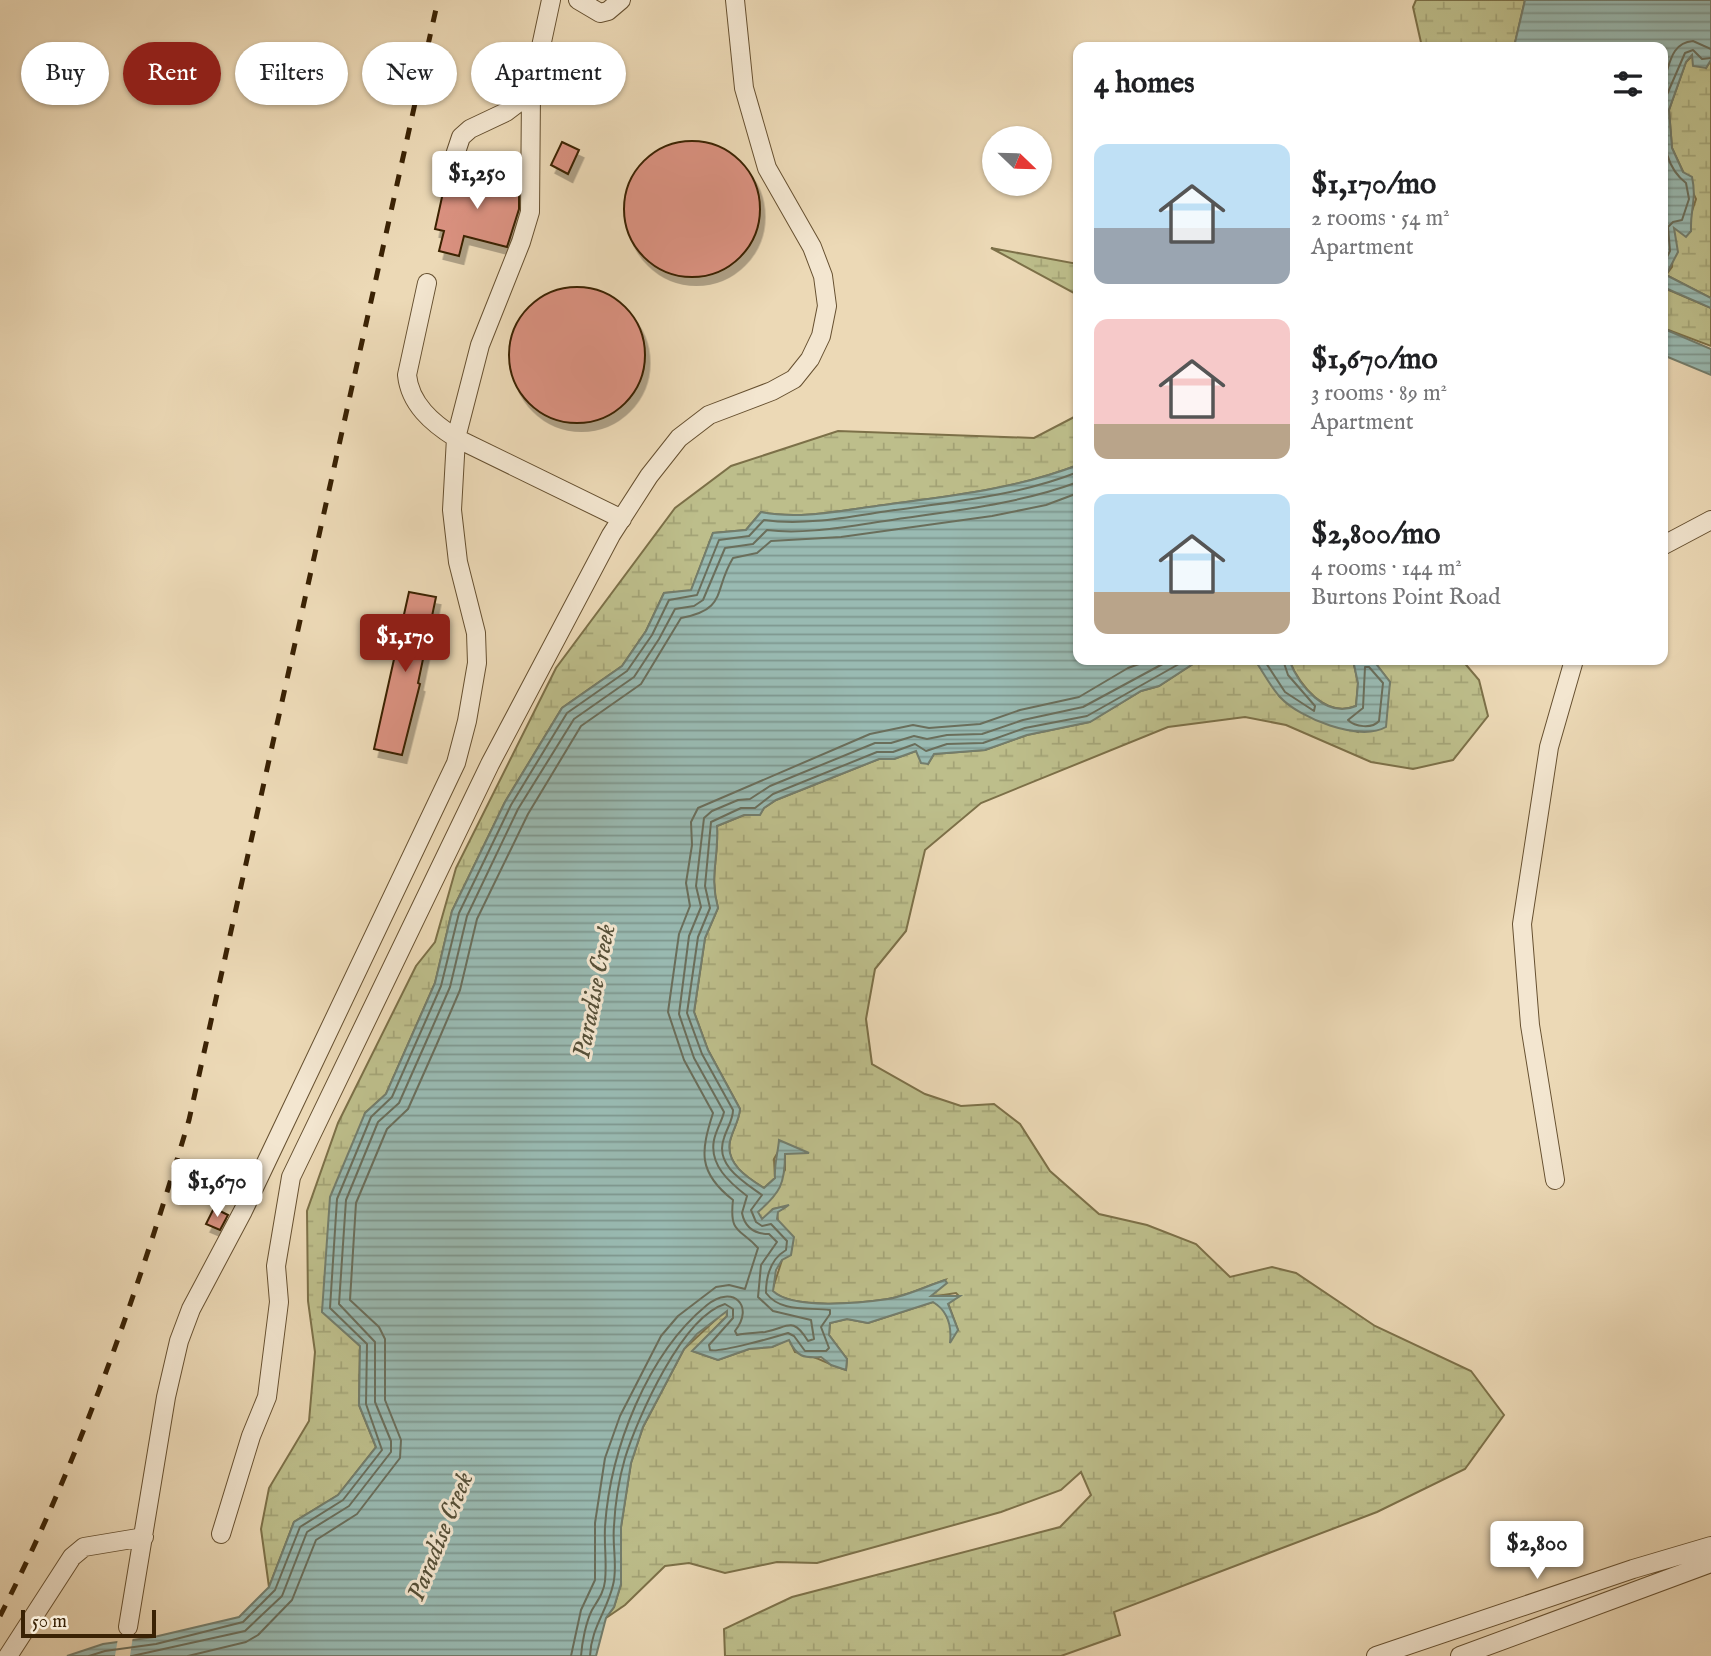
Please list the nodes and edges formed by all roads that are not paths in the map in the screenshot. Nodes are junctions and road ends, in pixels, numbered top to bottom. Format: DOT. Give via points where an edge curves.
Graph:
graph roads {
  1 [pos="551,0"];
  2 [pos="579,0"];
  3 [pos="621,0"];
  4 [pos="736,0"];
  5 [pos="542,42"];
  6 [pos="516,105"];
  7 [pos="531,105"];
  8 [pos="453,161"];
  9 [pos="427,283"];
  10 [pos="456,438"];
  11 [pos="622,519"];
  12 [pos="1711,520"];
  13 [pos="1668,543"];
  14 [pos="1573,665"];
  15 [pos="1555,1180"];
  16 [pos="221,1534"];
  17 [pos="144,1537"];
  18 [pos="1711,1546"];
  19 [pos="1711,1563"];
  20 [pos="128,1627"];
  21 [pos="8,1656"];
  22 [pos="1376,1656"];
  23 [pos="1460,1656"];
  1 -- 5 [label="street"];
  2 -- 3 [label="street" via="600,13"];
  4 -- 11 [label="street" via="744,88 767,168 813,247 823,276 827,306 821,336 794,379 709,415 679,438"];
  6 -- 8 [label="street" via="470,129 460,138"];
  7 -- 10 [label="street" via="530,212 480,345"];
  9 -- 10 [label="street" via="408,389 436,426"];
  10 -- 11 [label="street"];
  10 -- 17 [label="street" via="452,510 458,562 476,633 477,663 456,763 243,1211 191,1309 166,1397"];
  11 -- 16 [label="street" via="490,764 291,1177 276,1266 279,1302 267,1397"];
  12 -- 13 [label="street"];
  14 -- 15 [label="street" via="1549,747 1522,924 1530,1026"];
  17 -- 20 [label="street"];
  17 -- 21 [label="street" via="83,1547"];
  18 -- 22 [label="street"];
  19 -- 23 [label="street"];
}
